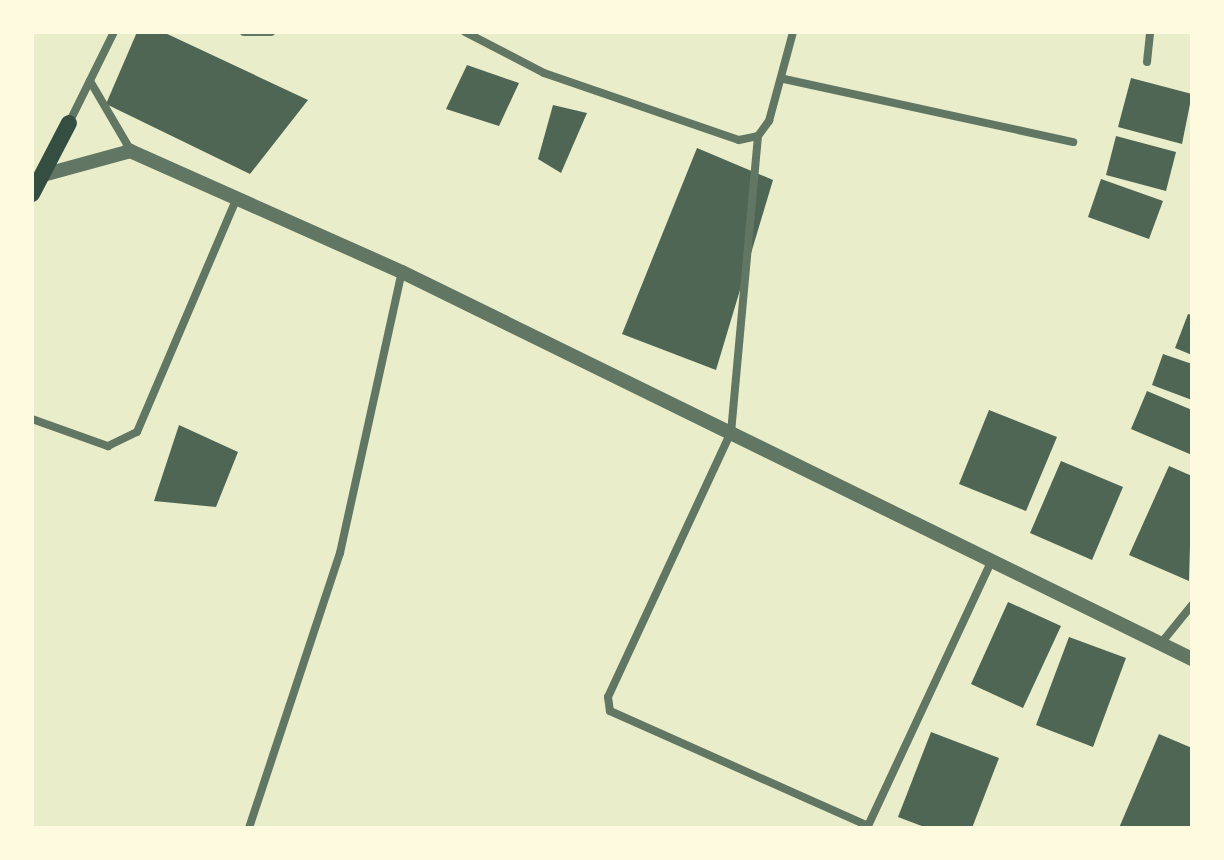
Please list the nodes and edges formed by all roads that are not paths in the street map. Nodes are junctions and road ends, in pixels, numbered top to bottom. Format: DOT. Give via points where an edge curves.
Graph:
graph roads {
  1 [pos="114,32"];
  2 [pos="244,32"];
  3 [pos="271,32"];
  4 [pos="465,32"];
  5 [pos="793,32"];
  6 [pos="1150,32"];
  7 [pos="1147,62"];
  8 [pos="784,79"];
  9 [pos="90,81"];
  10 [pos="69,123"];
  11 [pos="758,136"];
  12 [pos="1073,142"];
  13 [pos="130,150"];
  14 [pos="43,175"];
  15 [pos="32,194"];
  16 [pos="237,198"];
  17 [pos="402,272"];
  18 [pos="32,419"];
  19 [pos="731,432"];
  20 [pos="993,559"];
  21 [pos="1192,605"];
  22 [pos="1162,642"];
  23 [pos="1192,659"];
  24 [pos="868,827"];
  25 [pos="249,828"];
  1 -- 9 [label="street"];
  2 -- 3 [label="street"];
  4 -- 11 [label="street" via="544,73 739,140"];
  5 -- 8 [label="street"];
  6 -- 7 [label="street"];
  8 -- 11 [label="street"];
  8 -- 12 [label="street"];
  9 -- 10 [label="street"];
  9 -- 13 [label="street"];
  10 -- 14 [label="main road"];
  11 -- 19 [label="street"];
  13 -- 14 [label="street"];
  13 -- 16 [label="street"];
  14 -- 15 [label="main road"];
  16 -- 17 [label="street"];
  16 -- 18 [label="street" via="137,432 108,446"];
  17 -- 19 [label="street"];
  17 -- 25 [label="street" via="340,553"];
  19 -- 20 [label="street"];
  19 -- 24 [label="street" via="608,697 610,711"];
  20 -- 22 [label="street"];
  20 -- 24 [label="street"];
  21 -- 22 [label="street"];
  22 -- 23 [label="street"];
}
